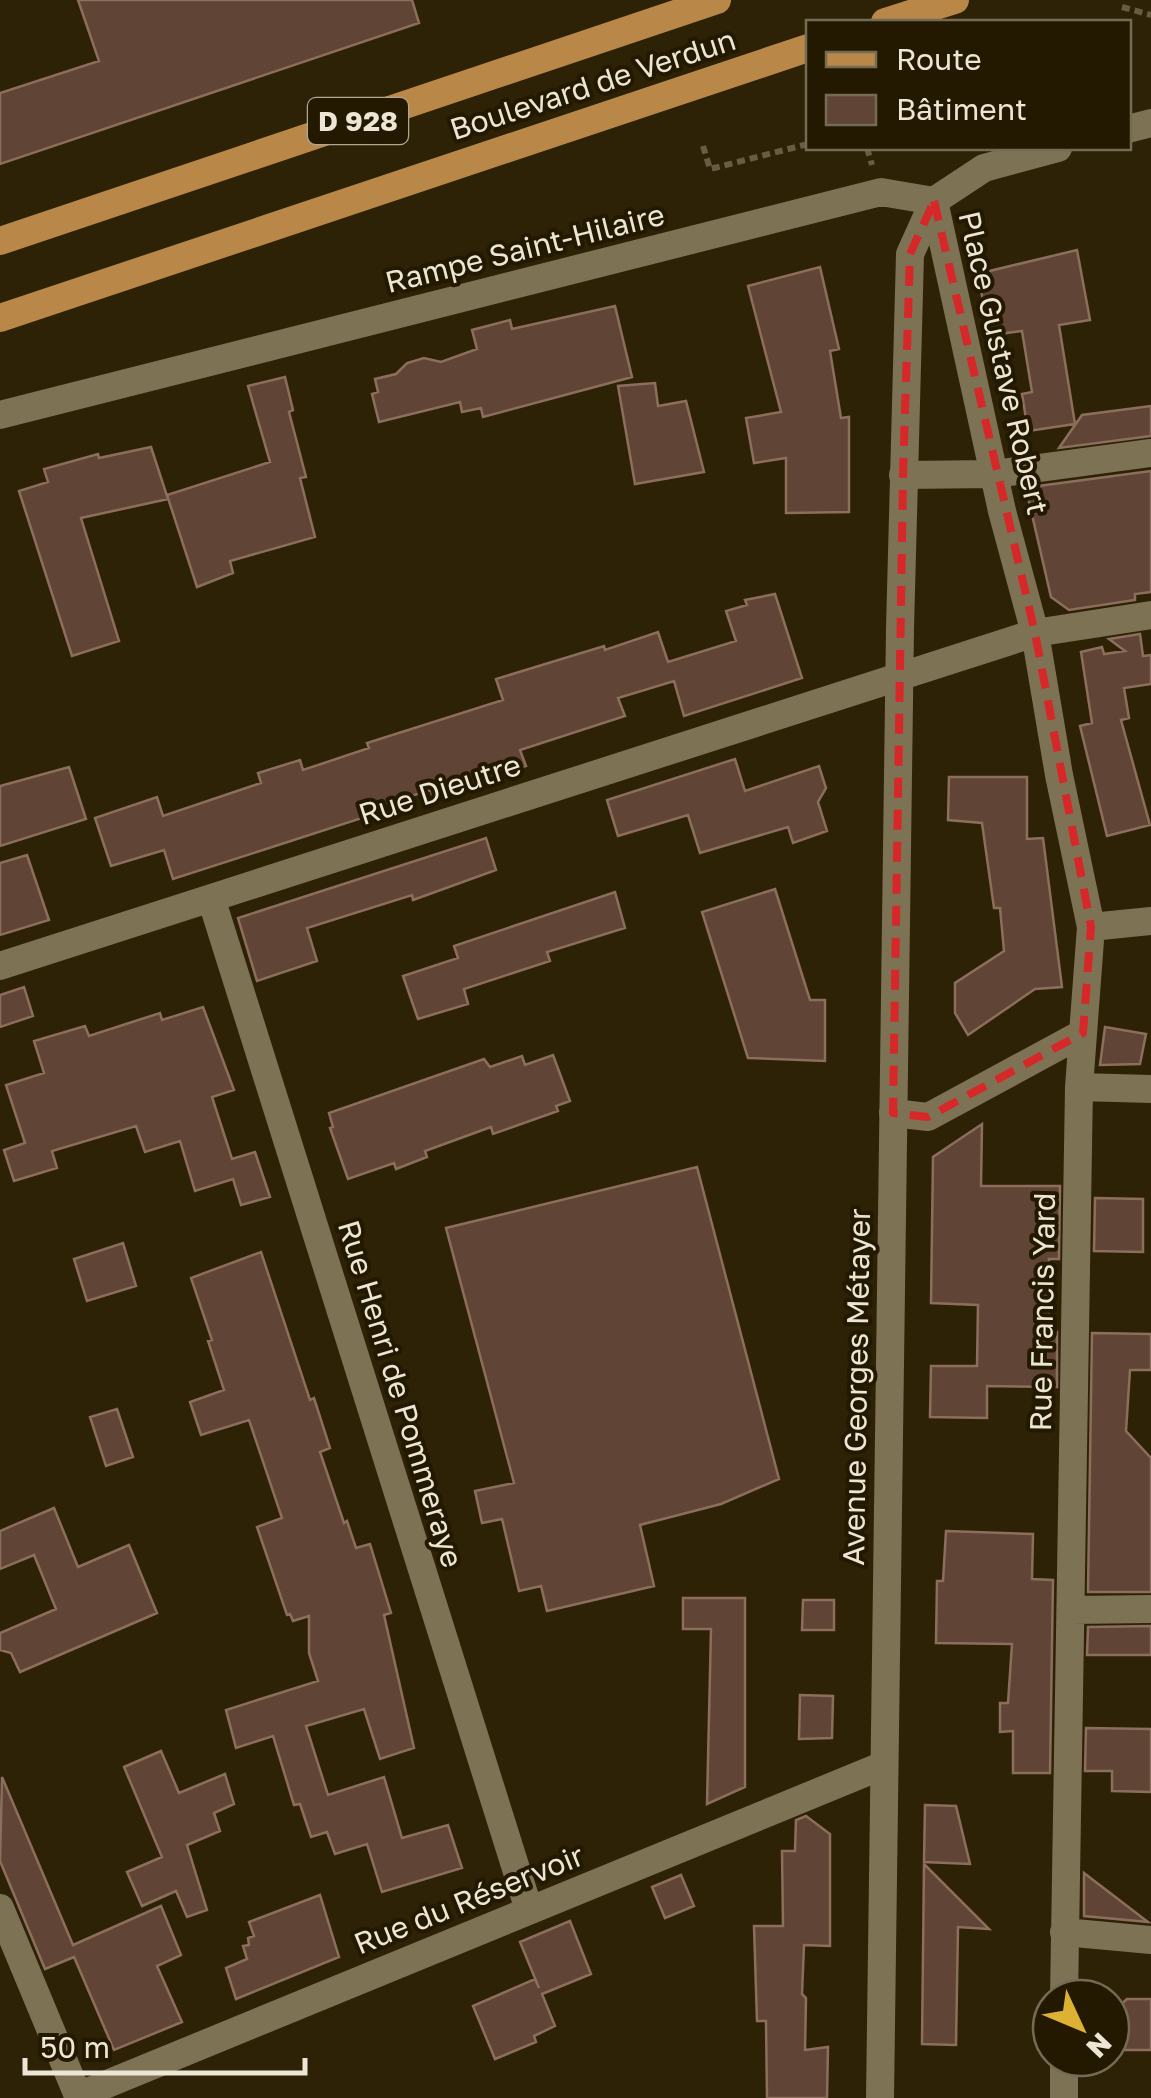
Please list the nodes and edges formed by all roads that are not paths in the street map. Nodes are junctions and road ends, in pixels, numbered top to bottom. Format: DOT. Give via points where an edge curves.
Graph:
graph roads {
  1 [pos="717,0"];
  2 [pos="955,0"];
  3 [pos="891,20"];
  4 [pos="806,49"];
  5 [pos="1051,150"];
  6 [pos="934,201"];
  7 [pos="0,241"];
  8 [pos="0,318"];
  9 [pos="0,415"];
  10 [pos="1151,453"];
  11 [pos="994,474"];
  12 [pos="903,475"];
  13 [pos="1151,615"];
  14 [pos="1035,633"];
  15 [pos="899,677"];
  16 [pos="210,898"];
  17 [pos="1151,921"];
  18 [pos="1091,927"];
  19 [pos="0,966"];
  20 [pos="1083,1033"];
  21 [pos="1079,1086"];
  22 [pos="1151,1089"];
  23 [pos="893,1113"];
  24 [pos="1072,1610"];
  25 [pos="1151,1610"];
  26 [pos="884,1766"];
  27 [pos="0,1908"];
  28 [pos="529,1910"];
  29 [pos="1064,1932"];
  30 [pos="1151,1940"];
  31 [pos="1064,1978"];
  32 [pos="79,2097"];
  33 [pos="880,2098"];
  1 -- 7 [label="main road, Boulevard de Verdun / D 928"];
  2 -- 3 [label="main road"];
  4 -- 8 [label="main road, Boulevard de Verdun / D 928"];
  5 -- 6 [label="street" via="984,168"];
  6 -- 9 [label="street, Rampe Saint-Hilaire" via="880,192"];
  6 -- 11 [label="street, Place Gustave Robert"];
  6 -- 12 [label="street, Place Gustave Robert" via="910,254"];
  10 -- 11 [label="street"];
  11 -- 12 [label="street"];
  11 -- 14 [label="street, Place Gustave Robert"];
  12 -- 15 [label="street, Place Gustave Robert"];
  13 -- 14 [label="street"];
  14 -- 15 [label="street"];
  14 -- 18 [label="street, Rue Francis Yard"];
  15 -- 16 [label="street, Rue Dieutre"];
  15 -- 23 [label="street, Avenue Georges Métayer"];
  16 -- 19 [label="street, Rue Dieutre"];
  16 -- 28 [label="street, Rue Henri de Pommeraye"];
  17 -- 18 [label="street"];
  18 -- 20 [label="street, Rue Francis Yard"];
  20 -- 21 [label="street, Rue Francis Yard"];
  20 -- 23 [label="street" via="928,1117"];
  21 -- 22 [label="street"];
  21 -- 24 [label="street, Rue Francis Yard"];
  23 -- 26 [label="street, Avenue Georges Métayer"];
  24 -- 25 [label="street"];
  24 -- 29 [label="street, Rue Francis Yard"];
  26 -- 28 [label="street, Rue du Réservoir"];
  26 -- 33 [label="street, Avenue Georges Métayer"];
  27 -- 32 [label="street"];
  28 -- 32 [label="street, Rue du Réservoir"];
  29 -- 30 [label="street"];
  29 -- 31 [label="street, Rue Francis Yard"];
}
